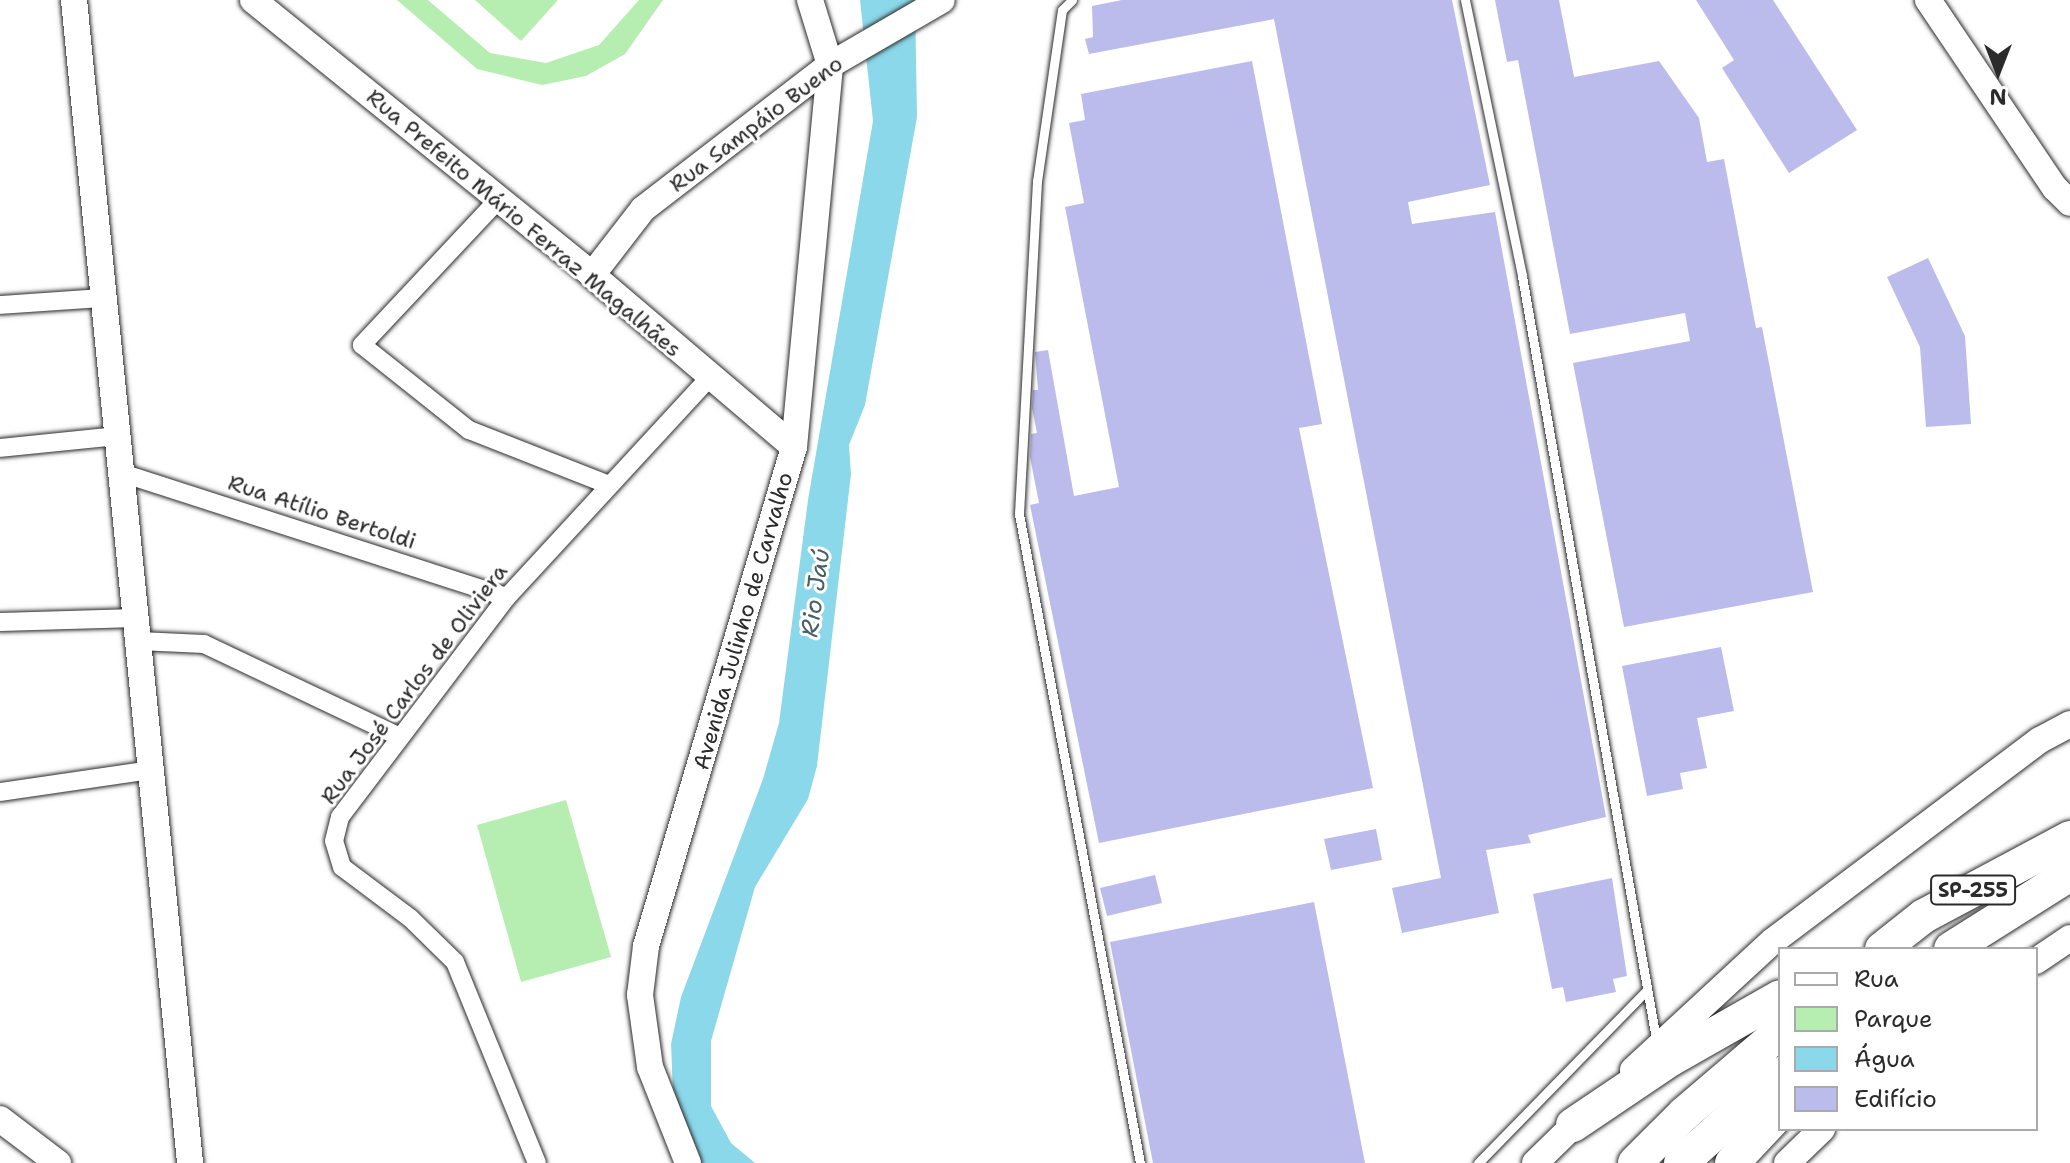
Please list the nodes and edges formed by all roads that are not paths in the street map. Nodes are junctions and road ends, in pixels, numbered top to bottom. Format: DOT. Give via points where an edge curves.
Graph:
graph roads {
  1 [pos="74,0"];
  2 [pos="253,0"];
  3 [pos="810,0"];
  4 [pos="942,0"];
  5 [pos="1072,0"];
  6 [pos="1465,0"];
  7 [pos="1928,0"];
  8 [pos="830,65"];
  9 [pos="2065,190"];
  10 [pos="498,200"];
  11 [pos="592,275"];
  12 [pos="104,298"];
  13 [pos="0,305"];
  14 [pos="710,377"];
  15 [pos="118,436"];
  16 [pos="794,447"];
  17 [pos="0,448"];
  18 [pos="122,473"];
  19 [pos="609,485"];
  20 [pos="507,597"];
  21 [pos="0,622"];
  22 [pos="138,630"];
  23 [pos="2070,724"];
  24 [pos="400,737"];
  25 [pos="151,770"];
  26 [pos="0,792"];
  27 [pos="2070,838"];
  28 [pos="2070,874"];
  29 [pos="1924,916"];
  30 [pos="2070,938"];
  31 [pos="1869,947"];
  32 [pos="1885,947"];
  33 [pos="1954,947"];
  34 [pos="2038,960"];
  35 [pos="1647,990"];
  36 [pos="1778,998"];
  37 [pos="1778,1034"];
  38 [pos="1657,1048"];
  39 [pos="1778,1076"];
  40 [pos="1778,1114"];
  41 [pos="1,1122"];
  42 [pos="1573,1125"];
  43 [pos="1820,1131"];
  44 [pos="58,1163"];
  45 [pos="190,1163"];
  46 [pos="537,1163"];
  47 [pos="688,1163"];
  48 [pos="1140,1163"];
  49 [pos="1478,1163"];
  50 [pos="1535,1163"];
  51 [pos="1635,1163"];
  52 [pos="1681,1163"];
  53 [pos="1732,1163"];
  54 [pos="1787,1163"];
  1 -- 12 [label="street"];
  2 -- 10 [label="street, Rua Prefeito Mário Ferraz Magalhães"];
  3 -- 8 [label="street"];
  4 -- 8 [label="street, Rua Sampáio Bueno"];
  5 -- 48 [label="lane" via="1062,10 1037,181 1019,514"];
  6 -- 35 [label="lane" via="1522,276"];
  7 -- 9 [label="street"];
  8 -- 11 [label="street, Rua Sampáio Bueno" via="643,209"];
  8 -- 16 [label="street, Avenida Julinho de Carvalho"];
  10 -- 11 [label="street, Rua Prefeito Mário Ferraz Magalhães"];
  10 -- 19 [label="street" via="362,345 469,430"];
  11 -- 14 [label="street, Rua Prefeito Mário Ferraz Magalhães"];
  12 -- 13 [label="street"];
  12 -- 15 [label="street"];
  14 -- 16 [label="street, Rua Prefeito Mário Ferraz Magalhães"];
  14 -- 19 [label="street, Rua José Carlos de Oliviera"];
  15 -- 17 [label="street"];
  15 -- 18 [label="street"];
  16 -- 47 [label="street, Avenida Julinho de Carvalho" via="646,946 640,995 650,1067"];
  18 -- 20 [label="street, Rua Atílio Bertoldi"];
  18 -- 22 [label="street"];
  19 -- 20 [label="street, Rua José Carlos de Oliviera"];
  20 -- 24 [label="street, Rua José Carlos de Oliviera"];
  21 -- 22 [label="street"];
  22 -- 24 [label="street" via="204,644"];
  22 -- 25 [label="street"];
  23 -- 38 [label="street" via="2040,740 1773,941"];
  24 -- 46 [label="street, Rua José Carlos de Oliviera" via="340,817 334,841 342,867 410,918 455,962"];
  25 -- 26 [label="street"];
  25 -- 45 [label="street"];
  27 -- 29 [label="highway, SP-255"];
  28 -- 33 [label="highway, SP-255"];
  29 -- 31 [label="highway"];
  29 -- 32 [label="highway, SP-255"];
  30 -- 34 [label="street"];
  35 -- 38 [label="lane"];
  35 -- 49 [label="lane"];
  36 -- 42 [label="highway" via="1671,1059"];
  37 -- 51 [label="highway"];
  38 -- 42 [label="street"];
  39 -- 52 [label="highway"];
  40 -- 53 [label="highway"];
  41 -- 44 [label="street"];
  42 -- 50 [label="street"];
  43 -- 54 [label="street"];
}
